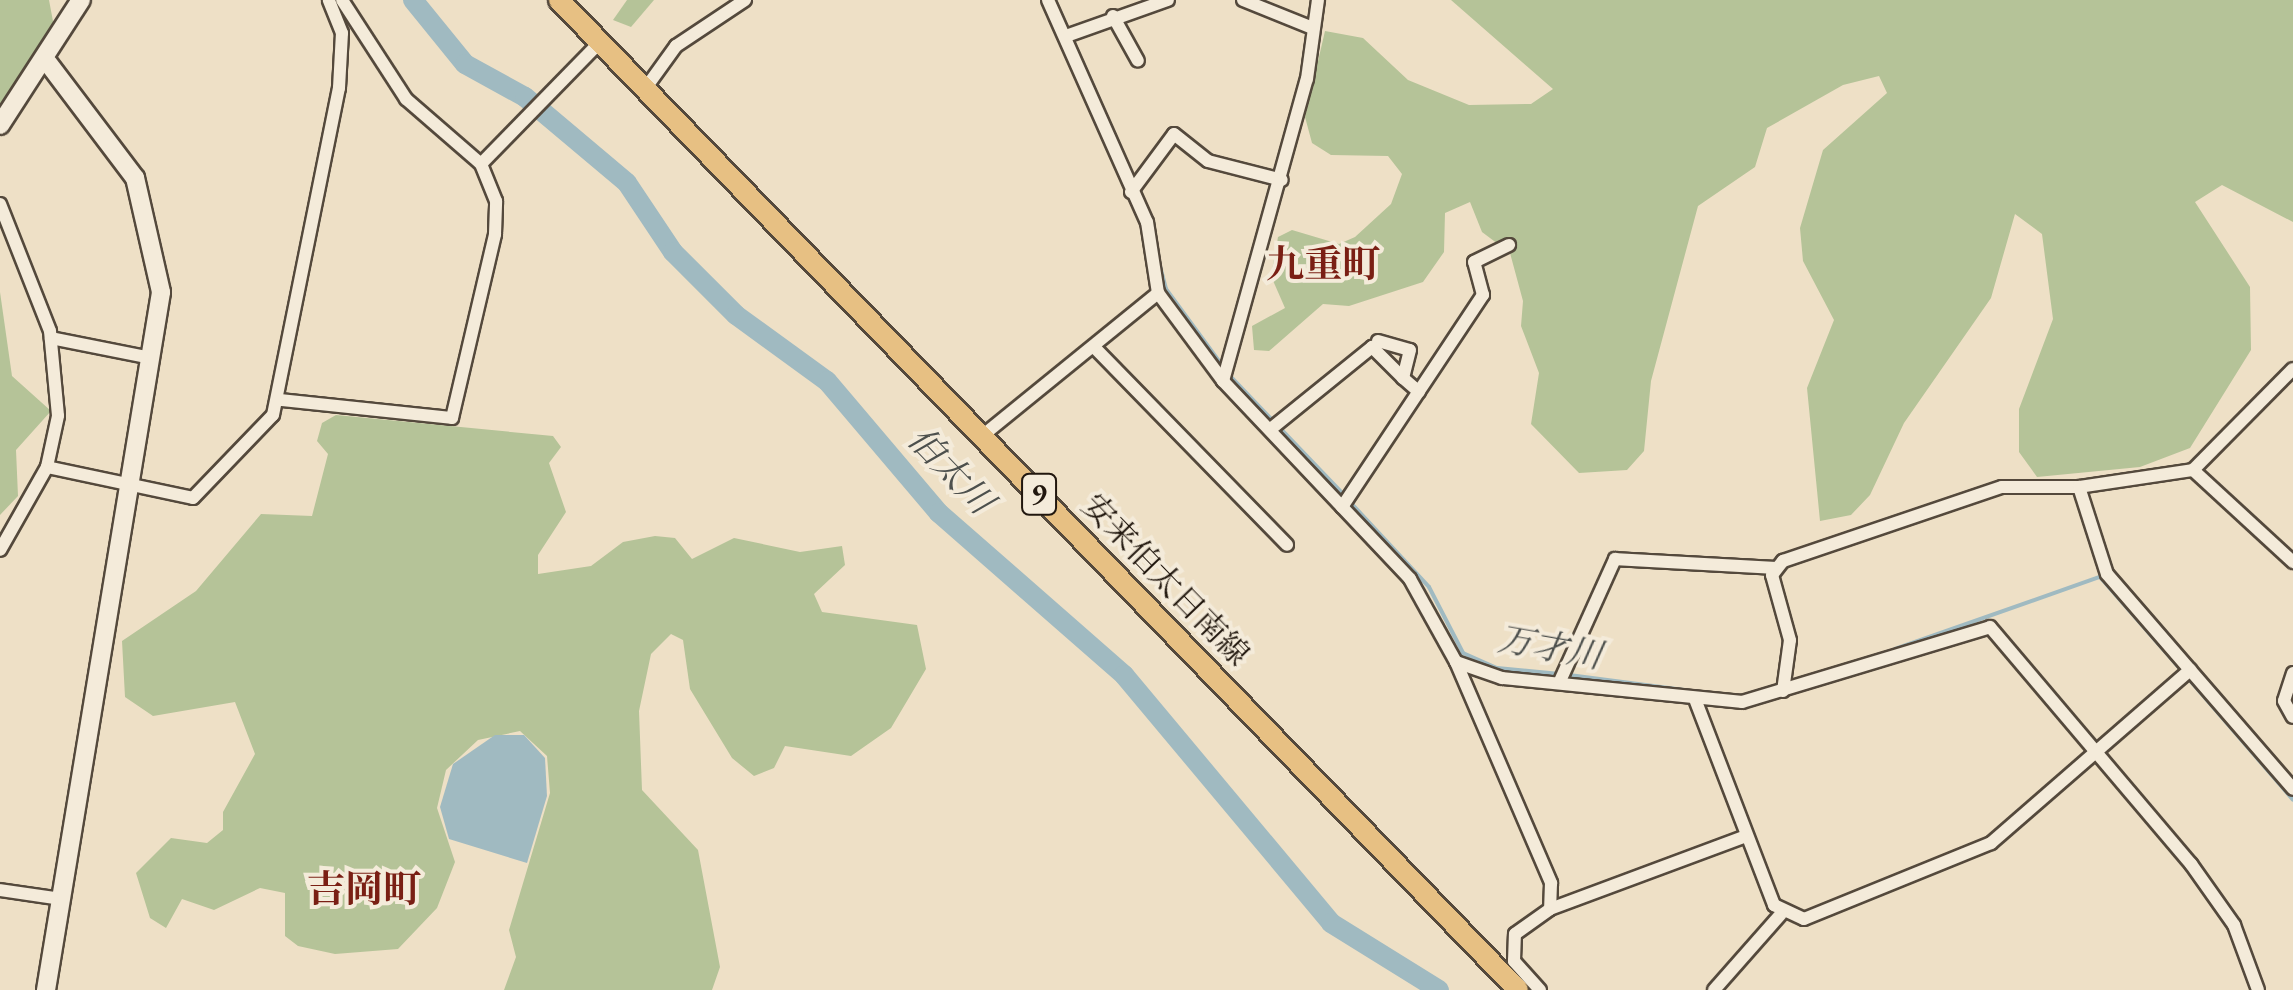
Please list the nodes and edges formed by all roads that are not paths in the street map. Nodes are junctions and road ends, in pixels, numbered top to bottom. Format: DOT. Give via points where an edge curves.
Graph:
graph roads {
  1 [pos="81,0"];
  2 [pos="328,0"];
  3 [pos="342,0"];
  4 [pos="559,0"];
  5 [pos="745,0"];
  6 [pos="1048,0"];
  7 [pos="1168,0"];
  8 [pos="1244,0"];
  9 [pos="1318,0"];
  10 [pos="1113,16"];
  11 [pos="1310,28"];
  12 [pos="1069,35"];
  13 [pos="592,50"];
  14 [pos="1138,61"];
  15 [pos="48,62"];
  16 [pos="645,89"];
  17 [pos="0,126"];
  18 [pos="484,161"];
  19 [pos="1282,180"];
  20 [pos="1136,187"];
  21 [pos="0,204"];
  22 [pos="1509,246"];
  23 [pos="1158,293"];
  24 [pos="51,338"];
  25 [pos="1378,341"];
  26 [pos="1095,348"];
  27 [pos="151,358"];
  28 [pos="2293,369"];
  29 [pos="1227,376"];
  30 [pos="1403,378"];
  31 [pos="1419,392"];
  32 [pos="281,400"];
  33 [pos="1276,424"];
  34 [pos="982,436"];
  35 [pos="46,466"];
  36 [pos="2193,470"];
  37 [pos="130,482"];
  38 [pos="2079,487"];
  39 [pos="1346,501"];
  40 [pos="1287,545"];
  41 [pos="0,550"];
  42 [pos="2293,562"];
  43 [pos="1774,568"];
  44 [pos="1456,662"];
  45 [pos="2293,673"];
  46 [pos="2186,674"];
  47 [pos="1561,677"];
  48 [pos="1784,685"];
  49 [pos="1695,700"];
  50 [pos="2293,717"];
  51 [pos="2096,752"];
  52 [pos="2293,789"];
  53 [pos="1746,836"];
  54 [pos="0,890"];
  55 [pos="62,899"];
  56 [pos="1550,909"];
  57 [pos="1781,914"];
  58 [pos="46,990"];
  59 [pos="1518,990"];
  60 [pos="1540,990"];
  61 [pos="1714,990"];
  62 [pos="2258,990"];
  1 -- 15 [label="street"];
  2 -- 32 [label="street" via="342,34 339,88"];
  3 -- 18 [label="street" via="406,98"];
  4 -- 13 [label="main road, 安来伯太日南線 / 9"];
  5 -- 16 [label="street" via="676,46"];
  6 -- 12 [label="street"];
  7 -- 10 [label="street"];
  8 -- 11 [label="street"];
  9 -- 11 [label="street"];
  10 -- 12 [label="street"];
  10 -- 14 [label="street"];
  11 -- 19 [label="street"];
  12 -- 20 [label="street"];
  13 -- 16 [label="main road, 安来伯太日南線 / 9"];
  13 -- 18 [label="street"];
  15 -- 17 [label="street"];
  15 -- 27 [label="street" via="117,148 146,204 160,261"];
  16 -- 34 [label="main road, 安来伯太日南線 / 9"];
  18 -- 32 [label="street" via="496,201 494,234 452,418"];
  19 -- 20 [label="street" via="1208,162 1174,134"];
  19 -- 29 [label="street"];
  20 -- 23 [label="street"];
  21 -- 24 [label="street"];
  22 -- 31 [label="street" via="1474,262 1483,295"];
  23 -- 26 [label="street"];
  23 -- 29 [label="street"];
  24 -- 27 [label="street"];
  24 -- 35 [label="street" via="58,416"];
  25 -- 30 [label="street" via="1410,350"];
  26 -- 34 [label="street"];
  26 -- 40 [label="street"];
  27 -- 37 [label="street"];
  28 -- 36 [label="street"];
  29 -- 33 [label="street"];
  30 -- 31 [label="street"];
  30 -- 33 [label="street" via="1372,347"];
  31 -- 39 [label="street"];
  32 -- 37 [label="street" via="192,498"];
  33 -- 39 [label="street"];
  34 -- 59 [label="main road, 安来伯太日南線 / 9"];
  35 -- 37 [label="street"];
  35 -- 41 [label="street"];
  36 -- 38 [label="street"];
  36 -- 42 [label="street"];
  37 -- 55 [label="street"];
  38 -- 43 [label="street" via="2002,487"];
  38 -- 46 [label="street" via="2107,574"];
  39 -- 44 [label="street" via="1410,579"];
  43 -- 47 [label="street" via="1615,559"];
  43 -- 48 [label="street" via="1790,640"];
  44 -- 47 [label="street" via="1502,678"];
  44 -- 56 [label="street" via="1551,884"];
  45 -- 50 [label="street" via="2284,701"];
  46 -- 51 [label="street"];
  46 -- 52 [label="street"];
  47 -- 49 [label="street"];
  48 -- 49 [label="street" via="1742,702"];
  48 -- 51 [label="street" via="1990,628"];
  49 -- 53 [label="street"];
  51 -- 57 [label="street" via="1991,842 1814,918"];
  51 -- 62 [label="street" via="2234,925"];
  53 -- 56 [label="street"];
  53 -- 57 [label="street"];
  54 -- 55 [label="street"];
  55 -- 58 [label="street"];
  56 -- 60 [label="street" via="1510,947"];
  57 -- 61 [label="street"];
}
